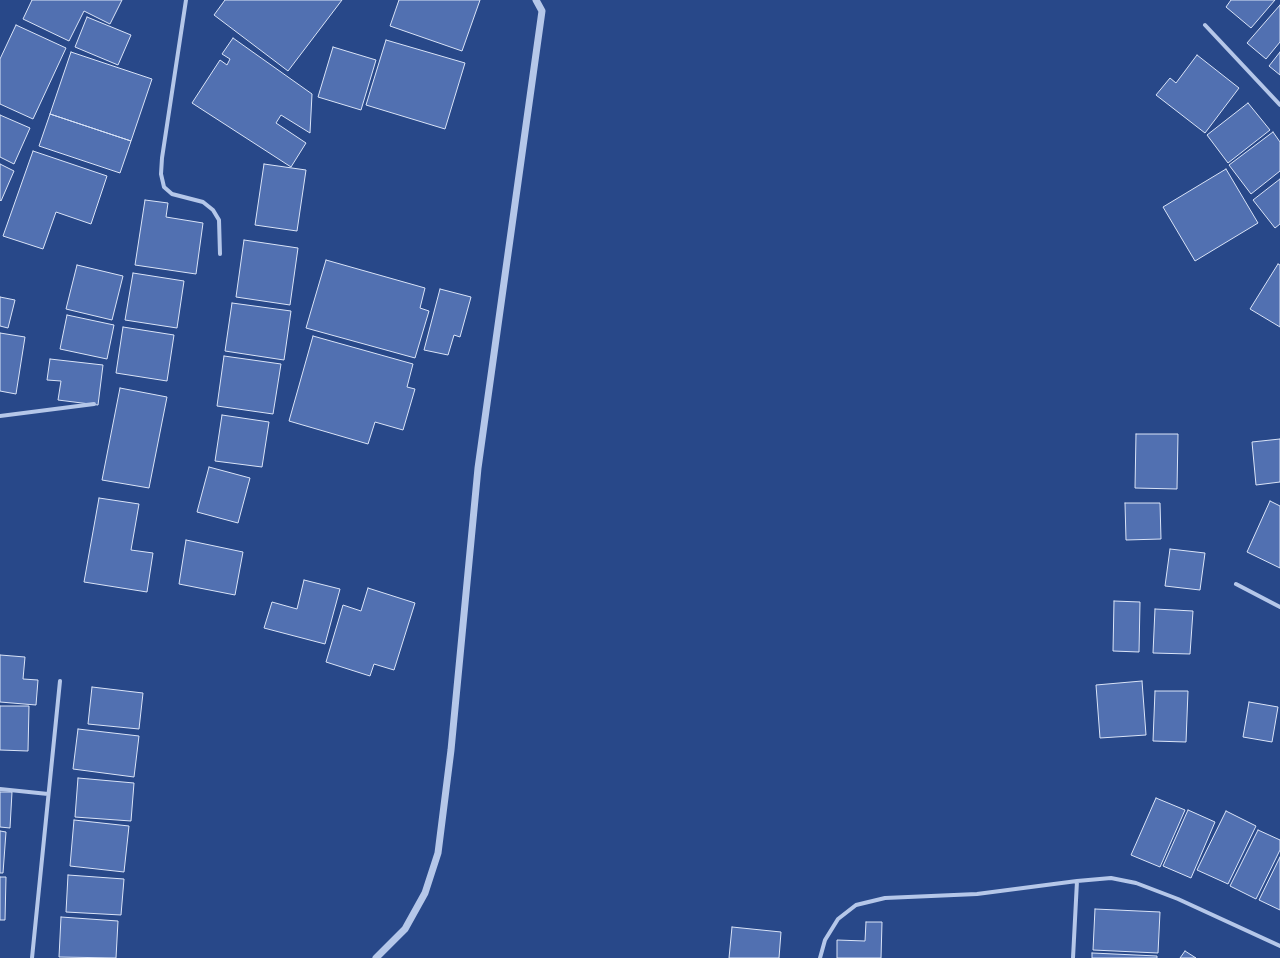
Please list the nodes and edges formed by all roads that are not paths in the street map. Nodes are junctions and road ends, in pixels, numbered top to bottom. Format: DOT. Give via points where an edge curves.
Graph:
graph roads {
  1 [pos="186,0"];
  2 [pos="536,0"];
  3 [pos="1205,25"];
  4 [pos="1280,105"];
  5 [pos="220,254"];
  6 [pos="94,404"];
  7 [pos="0,416"];
  8 [pos="1236,584"];
  9 [pos="1280,607"];
  10 [pos="60,681"];
  11 [pos="0,789"];
  12 [pos="48,794"];
  13 [pos="1077,881"];
  14 [pos="1280,946"];
  15 [pos="32,958"];
  16 [pos="376,958"];
  17 [pos="820,958"];
  18 [pos="1074,958"];
  1 -- 5 [label="street" via="161,174 164,188 172,194 203,202 213,210 219,220"];
  2 -- 16 [label="street" via="542,11 478,468 451,750 438,853 425,893 405,929"];
  3 -- 4 [label="street"];
  6 -- 7 [label="street"];
  8 -- 9 [label="street"];
  10 -- 12 [label="street"];
  11 -- 12 [label="street"];
  12 -- 15 [label="street"];
  13 -- 14 [label="street" via="1111,878 1136,883 1178,899"];
  13 -- 17 [label="street" via="977,894 885,898 856,905 838,919 825,940"];
  13 -- 18 [label="street"];
}
